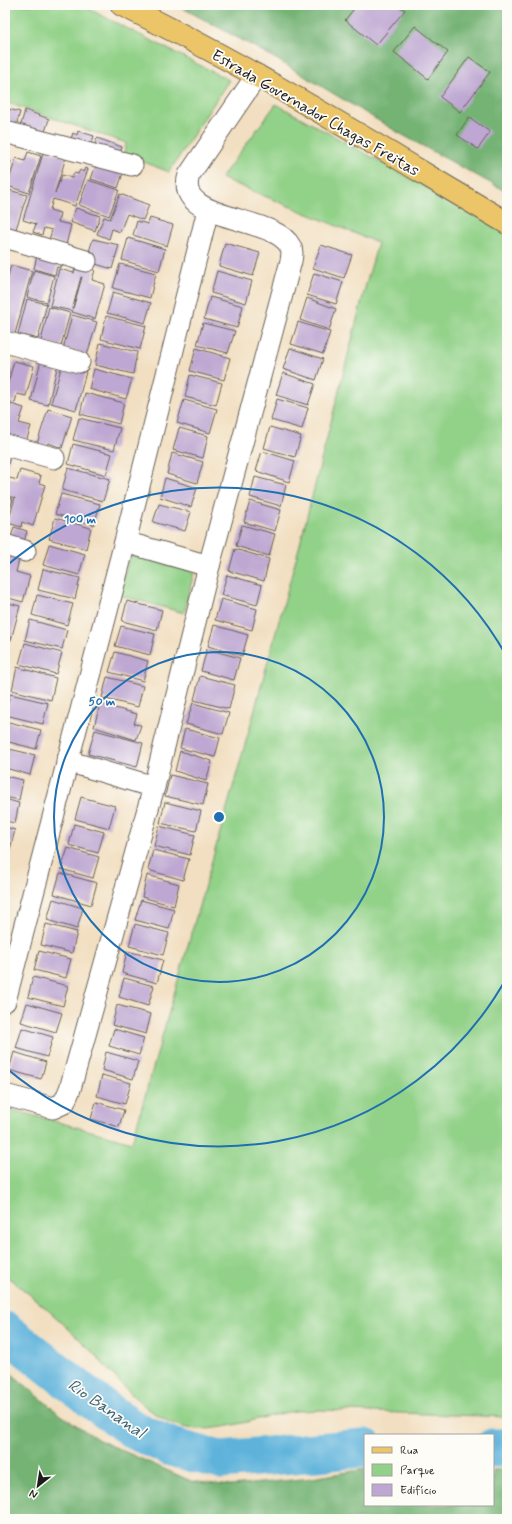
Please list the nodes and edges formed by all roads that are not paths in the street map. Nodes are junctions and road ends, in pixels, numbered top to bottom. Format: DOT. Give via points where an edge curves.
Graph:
graph roads {
  1 [pos="122,5"];
  2 [pos="257,75"];
  3 [pos="5,132"];
  4 [pos="132,166"];
  5 [pos="208,210"];
  6 [pos="507,223"];
  7 [pos="5,237"];
  8 [pos="86,261"];
  9 [pos="5,342"];
  10 [pos="79,362"];
  11 [pos="5,445"];
  12 [pos="54,458"];
  13 [pos="125,542"];
  14 [pos="5,546"];
  15 [pos="25,551"];
  16 [pos="209,566"];
  17 [pos="67,761"];
  18 [pos="154,787"];
  19 [pos="5,1001"];
  20 [pos="5,1095"];
  1 -- 2 [label="main road, Estrada Governador Chagas Freitas" via="163,24"];
  2 -- 5 [label="street" via="189,175 186,184 188,193"];
  2 -- 6 [label="main road, Estrada Governador Chagas Freitas"];
  3 -- 4 [label="street"];
  5 -- 13 [label="street"];
  5 -- 16 [label="street" via="270,230 288,242 292,252"];
  7 -- 8 [label="street"];
  9 -- 10 [label="street"];
  11 -- 12 [label="street"];
  13 -- 16 [label="street"];
  13 -- 17 [label="street"];
  14 -- 15 [label="street"];
  16 -- 18 [label="street"];
  17 -- 18 [label="street"];
  17 -- 19 [label="street"];
  18 -- 20 [label="street" via="64,1103 53,1108"];
}
